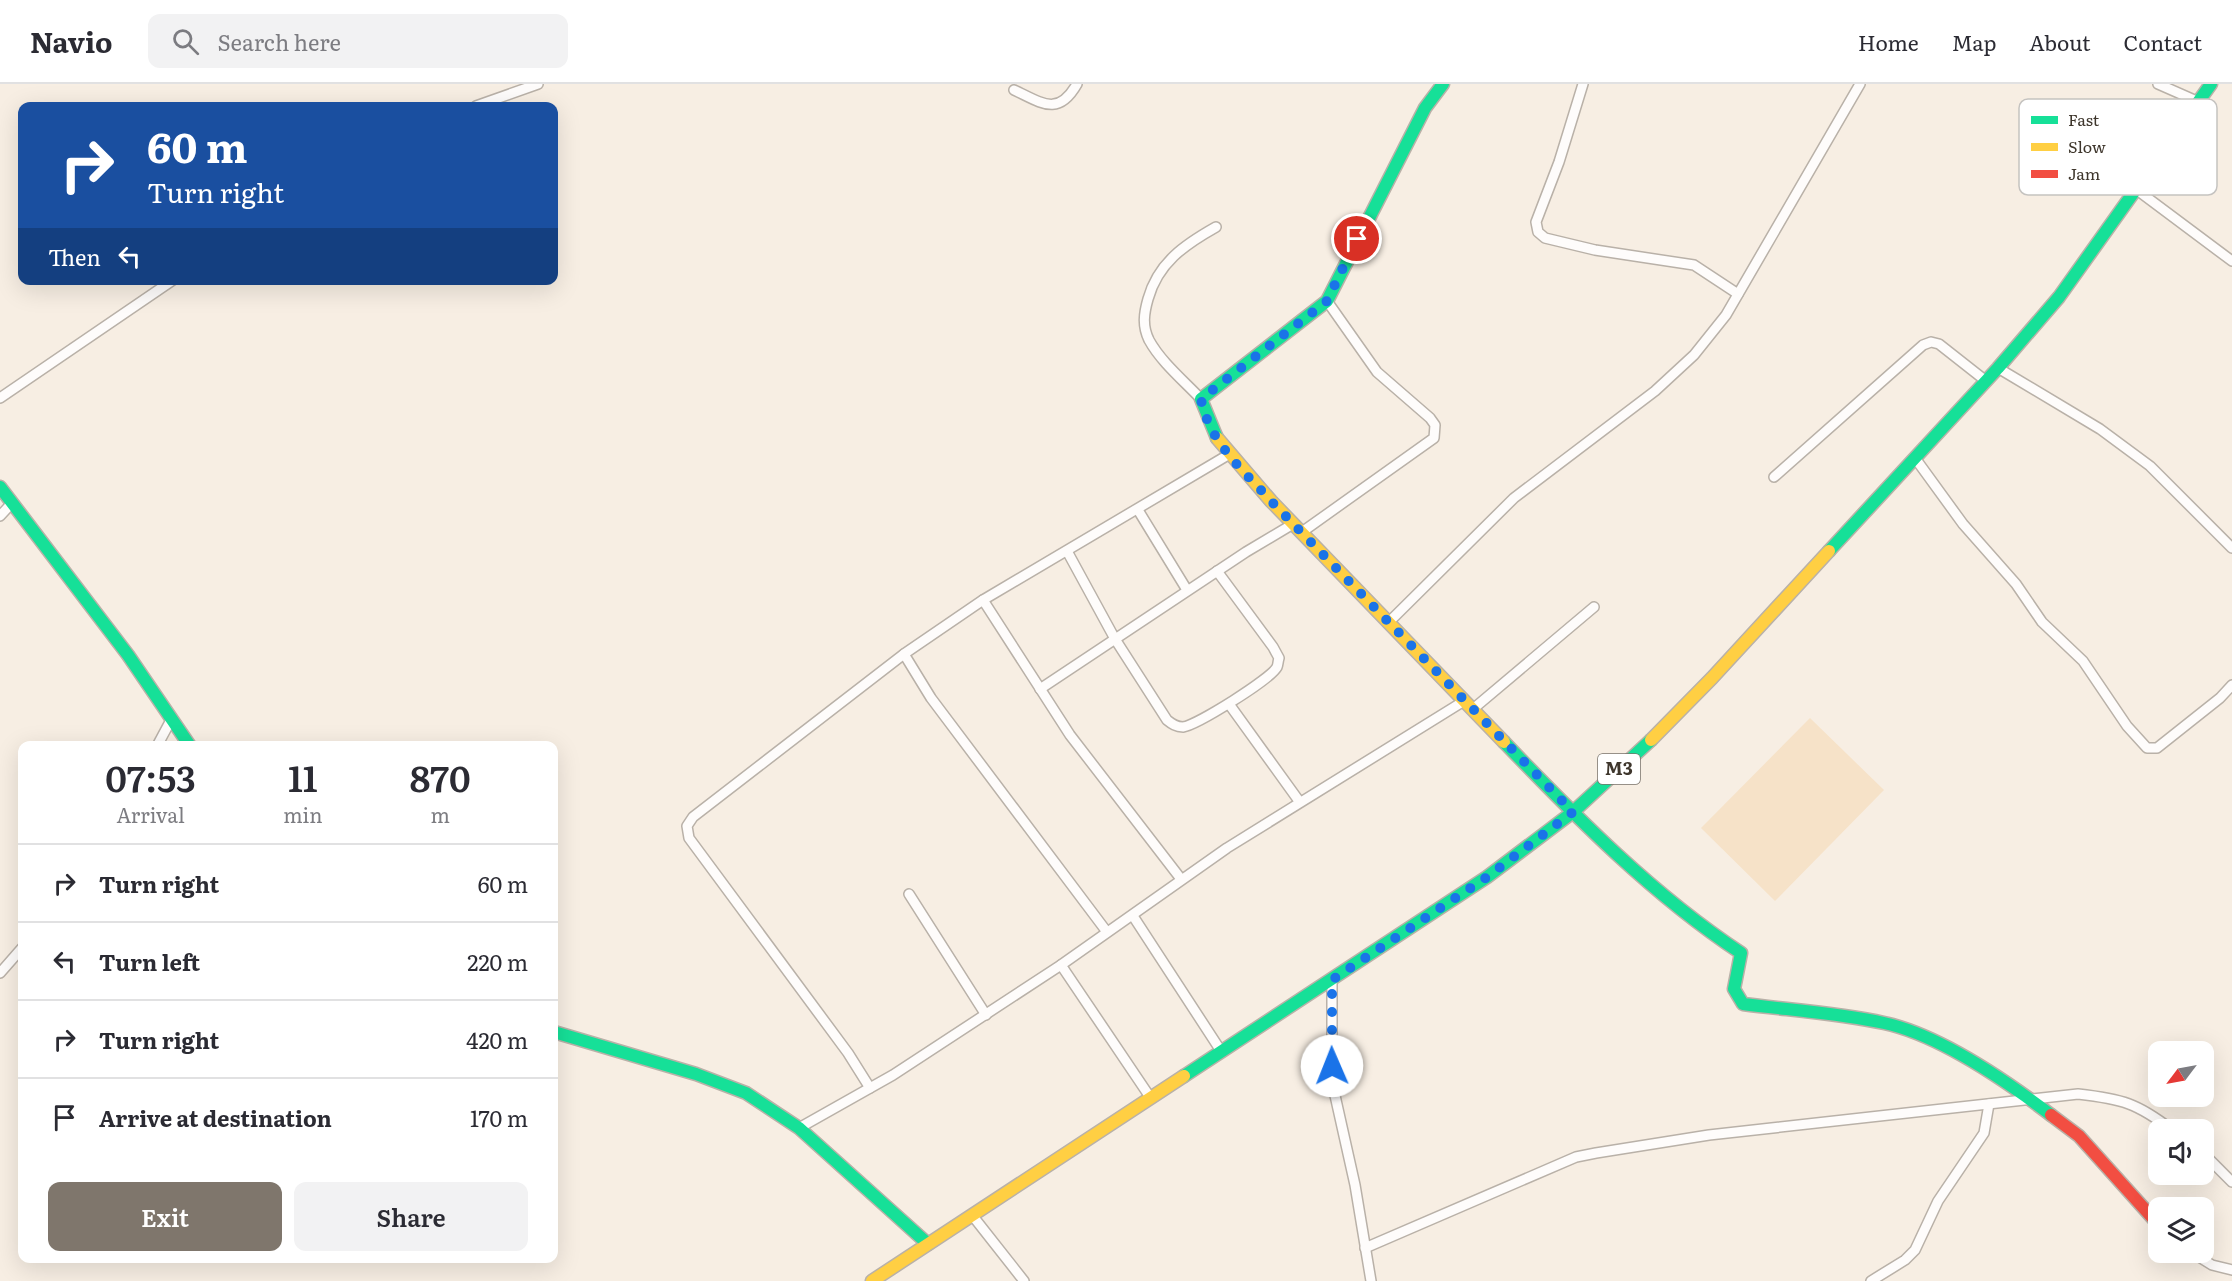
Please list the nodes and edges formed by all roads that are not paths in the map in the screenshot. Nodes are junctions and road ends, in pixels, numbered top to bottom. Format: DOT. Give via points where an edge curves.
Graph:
graph roads {
  1 [pos="538,84"];
  2 [pos="1077,84"];
  3 [pos="1443,84"];
  4 [pos="1583,84"];
  5 [pos="1860,84"];
  6 [pos="2158,84"];
  7 [pos="2211,84"];
  8 [pos="1014,90"];
  9 [pos="2192,99"];
  10 [pos="2201,99"];
  11 [pos="487,102"];
  12 [pos="2133,195"];
  13 [pos="2144,195"];
  14 [pos="1216,227"];
  15 [pos="2232,261"];
  16 [pos="166,285"];
  17 [pos="1738,294"];
  18 [pos="1327,301"];
  19 [pos="1998,368"];
  20 [pos="1986,381"];
  21 [pos="0,398"];
  22 [pos="1201,399"];
  23 [pos="1228,455"];
  24 [pos="1915,458"];
  25 [pos="1774,477"];
  26 [pos="0,487"];
  27 [pos="12,503"];
  28 [pos="1138,510"];
  29 [pos="0,516"];
  30 [pos="1297,528"];
  31 [pos="2232,548"];
  32 [pos="1067,551"];
  33 [pos="1217,571"];
  34 [pos="1187,590"];
  35 [pos="983,600"];
  36 [pos="1594,607"];
  37 [pos="1388,623"];
  38 [pos="1115,639"];
  39 [pos="904,654"];
  40 [pos="2232,684"];
  41 [pos="1040,689"];
  42 [pos="1228,704"];
  43 [pos="1468,705"];
  44 [pos="172,718"];
  45 [pos="160,741"];
  46 [pos="187,741"];
  47 [pos="1299,801"];
  48 [pos="1573,812"];
  49 [pos="1181,879"];
  50 [pos="909,894"];
  51 [pos="1133,916"];
  52 [pos="1107,932"];
  53 [pos="18,953"];
  54 [pos="1061,965"];
  55 [pos="0,973"];
  56 [pos="1332,980"];
  57 [pos="986,1015"];
  58 [pos="558,1033"];
  59 [pos="1221,1051"];
  60 [pos="870,1088"];
  61 [pos="1150,1098"];
  62 [pos="2029,1098"];
  63 [pos="1989,1104"];
  64 [pos="2158,1119"];
  65 [pos="799,1128"];
  66 [pos="2214,1164"];
  67 [pos="2232,1182"];
  68 [pos="2148,1214"];
  69 [pos="972,1215"];
  70 [pos="928,1244"];
  71 [pos="1365,1248"];
  72 [pos="2209,1263"];
  73 [pos="2232,1270"];
  74 [pos="872,1281"];
  75 [pos="1024,1281"];
  76 [pos="1371,1281"];
  77 [pos="1871,1281"];
  1 -- 11 [label="street"];
  2 -- 8 [label="street" via="1061,103 1047,106"];
  3 -- 18 [label="street" via="1425,108"];
  4 -- 17 [label="street" via="1536,222 1538,232 1545,238 1595,250 1694,266"];
  5 -- 17 [label="street"];
  6 -- 9 [label="street"];
  7 -- 10 [label="street, M3"];
  12 -- 19 [label="street, M3" via="2059,297"];
  13 -- 15 [label="street"];
  14 -- 22 [label="street" via="1163,265 1152,284 1145,311 1149,339"];
  16 -- 21 [label="street"];
  17 -- 37 [label="street" via="1694,355 1655,391 1514,498"];
  18 -- 22 [label="street"];
  18 -- 30 [label="street" via="1377,372 1430,418 1435,432 1434,438"];
  19 -- 20 [label="street, M3"];
  19 -- 31 [label="street" via="2100,429 2150,466"];
  20 -- 24 [label="street, M3"];
  20 -- 25 [label="street" via="1931,342"];
  22 -- 23 [label="street" via="1207,423"];
  23 -- 28 [label="street"];
  23 -- 30 [label="street"];
  24 -- 40 [label="street" via="2042,622 2083,661 2127,726 2147,748 2157,748"];
  24 -- 48 [label="street, M3" via="1673,718"];
  26 -- 27 [label="street"];
  27 -- 29 [label="street"];
  27 -- 44 [label="street"];
  28 -- 32 [label="street"];
  28 -- 34 [label="street"];
  30 -- 33 [label="street"];
  30 -- 37 [label="street"];
  32 -- 35 [label="street"];
  32 -- 38 [label="street"];
  33 -- 34 [label="street"];
  33 -- 42 [label="street" via="1279,658 1277,668"];
  34 -- 38 [label="street"];
  35 -- 39 [label="street"];
  35 -- 41 [label="street"];
  36 -- 43 [label="street"];
  37 -- 43 [label="street"];
  38 -- 41 [label="street"];
  38 -- 42 [label="street" via="1167,720 1176,726 1186,727"];
  39 -- 52 [label="street" via="931,698"];
  39 -- 60 [label="street" via="687,826 689,838"];
  41 -- 49 [label="street" via="1096,770"];
  42 -- 47 [label="street"];
  43 -- 47 [label="street"];
  43 -- 48 [label="street"];
  44 -- 45 [label="street"];
  44 -- 46 [label="street"];
  47 -- 49 [label="street"];
  48 -- 56 [label="street, M3" via="1487,877"];
  48 -- 62 [label="street" via="1692,920 1741,953 1734,989 1743,1004 1899,1027 1960,1055"];
  49 -- 51 [label="street"];
  50 -- 57 [label="street"];
  51 -- 52 [label="street"];
  51 -- 59 [label="street"];
  52 -- 54 [label="street"];
  53 -- 55 [label="street"];
  54 -- 57 [label="street"];
  54 -- 61 [label="street"];
  56 -- 59 [label="street, M3"];
  56 -- 71 [label="street" via="1332,1082"];
  57 -- 60 [label="street"];
  58 -- 65 [label="street" via="722,1082 746,1092"];
  59 -- 61 [label="street, M3"];
  60 -- 65 [label="street"];
  61 -- 69 [label="street, M3"];
  62 -- 63 [label="street"];
  62 -- 64 [label="street" via="2078,1094 2120,1098"];
  62 -- 68 [label="street" via="2079,1136"];
  63 -- 71 [label="street" via="1709,1134 1576,1157"];
  63 -- 77 [label="street" via="1984,1133 1938,1202 1915,1250"];
  65 -- 70 [label="street"];
  66 -- 67 [label="street"];
  69 -- 70 [label="street, M3"];
  69 -- 75 [label="street"];
  70 -- 74 [label="street, M3"];
  71 -- 76 [label="street"];
  72 -- 73 [label="street"];
}
